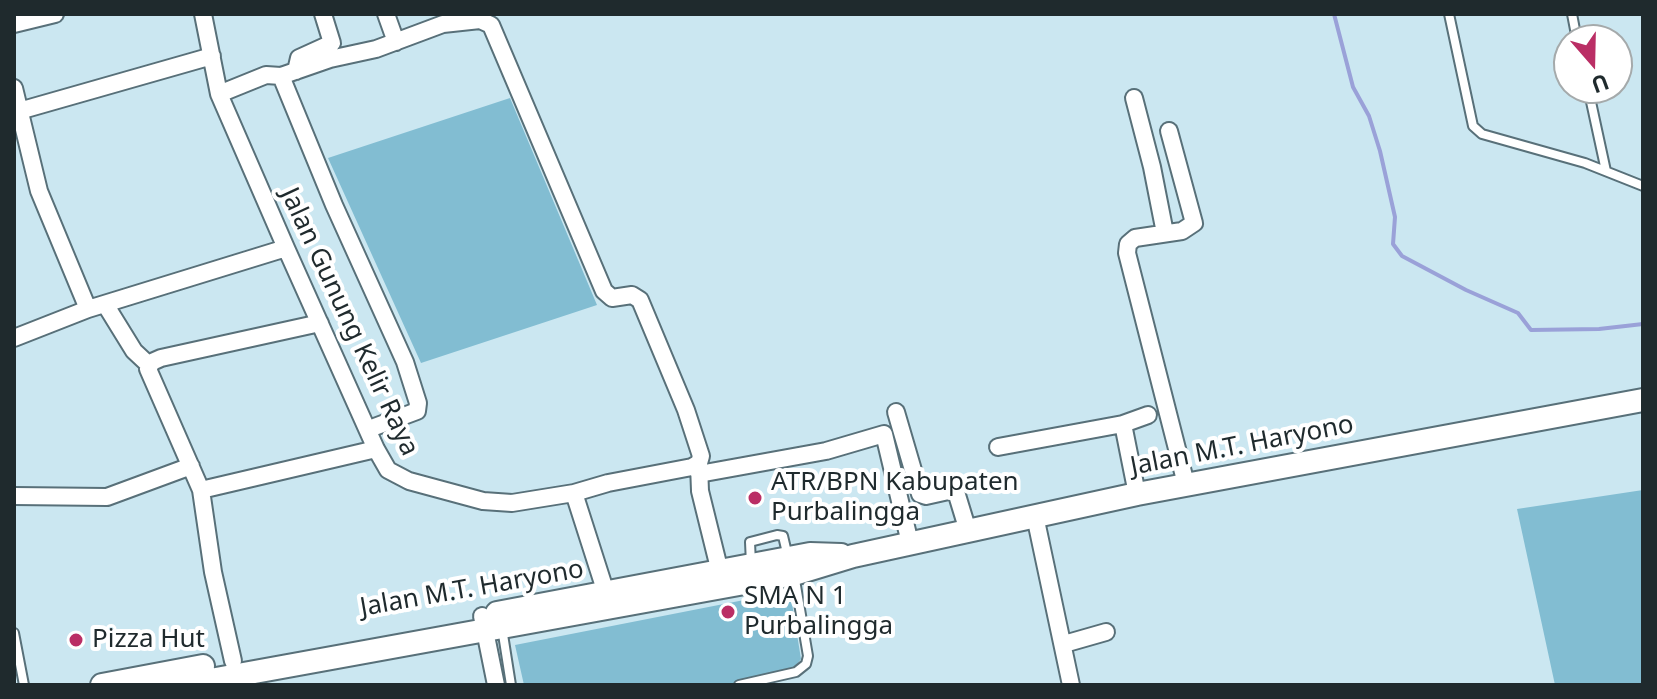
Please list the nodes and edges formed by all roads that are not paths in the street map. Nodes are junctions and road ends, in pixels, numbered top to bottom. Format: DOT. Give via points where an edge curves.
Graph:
graph roads {
  1 [pos="55,14"];
  2 [pos="203,14"];
  3 [pos="323,14"];
  4 [pos="386,14"];
  5 [pos="1449,14"];
  6 [pos="14,24"];
  7 [pos="394,36"];
  8 [pos="212,56"];
  9 [pos="293,69"];
  10 [pos="218,85"];
  11 [pos="14,88"];
  12 [pos="1134,98"];
  13 [pos="1591,104"];
  14 [pos="19,111"];
  15 [pos="1169,131"];
  16 [pos="1606,171"];
  17 [pos="1643,186"];
  18 [pos="1165,233"];
  19 [pos="286,248"];
  20 [pos="105,304"];
  21 [pos="88,309"];
  22 [pos="320,323"];
  23 [pos="14,338"];
  24 [pos="149,365"];
  25 [pos="1643,400"];
  26 [pos="896,412"];
  27 [pos="1148,415"];
  28 [pos="1123,424"];
  29 [pos="369,429"];
  30 [pos="998,447"];
  31 [pos="376,449"];
  32 [pos="191,466"];
  33 [pos="699,468"];
  34 [pos="1186,484"];
  35 [pos="201,490"];
  36 [pos="574,493"];
  37 [pos="1137,494"];
  38 [pos="14,496"];
  39 [pos="1035,516"];
  40 [pos="968,531"];
  41 [pos="910,543"];
  42 [pos="791,566"];
  43 [pos="720,572"];
  44 [pos="606,593"];
  45 [pos="490,624"];
  46 [pos="1106,632"];
  47 [pos="14,633"];
  48 [pos="1064,644"];
  49 [pos="233,661"];
  50 [pos="24,685"];
  51 [pos="102,685"];
  52 [pos="183,685"];
  53 [pos="496,685"];
  54 [pos="511,685"];
  55 [pos="739,685"];
  56 [pos="1071,685"];
  1 -- 6 [label="street"];
  2 -- 8 [label="street, Jalan Gunung Kelir Raya"];
  3 -- 9 [label="street" via="332,43 301,56"];
  4 -- 7 [label="street"];
  5 -- 16 [label="lane" via="1473,126 1482,134"];
  7 -- 9 [label="street" via="360,54"];
  7 -- 33 [label="street" via="461,21 491,25 604,291 612,298 628,295 640,300 686,410 701,456"];
  8 -- 10 [label="street, Jalan Gunung Kelir Raya"];
  8 -- 14 [label="street"];
  9 -- 10 [label="street"];
  9 -- 29 [label="street" via="334,205 394,335 418,403 417,411"];
  10 -- 19 [label="street, Jalan Gunung Kelir Raya"];
  11 -- 14 [label="street"];
  12 -- 18 [label="street"];
  13 -- 16 [label="lane"];
  14 -- 21 [label="street" via="36,182"];
  15 -- 18 [label="street" via="1194,223"];
  16 -- 17 [label="lane"];
  18 -- 34 [label="street" via="1131,240 1127,253"];
  19 -- 20 [label="street"];
  19 -- 22 [label="street, Jalan Gunung Kelir Raya"];
  20 -- 21 [label="street"];
  20 -- 24 [label="street"];
  21 -- 23 [label="street"];
  22 -- 24 [label="street"];
  22 -- 29 [label="street, Jalan Gunung Kelir Raya"];
  24 -- 32 [label="street"];
  25 -- 34 [label="main road, Jalan M.T. Haryono"];
  26 -- 40 [label="street" via="918,491 923,496 955,492"];
  27 -- 28 [label="street"];
  28 -- 30 [label="street"];
  28 -- 37 [label="street"];
  29 -- 31 [label="street, Jalan Gunung Kelir Raya"];
  31 -- 35 [label="street"];
  31 -- 36 [label="street, Jalan Gunung Kelir Raya" via="393,475 463,497 512,503"];
  32 -- 35 [label="street"];
  32 -- 38 [label="street" via="107,497"];
  33 -- 36 [label="street, Jalan Gunung Kelir Raya"];
  33 -- 41 [label="street, Jalan Gunung Kelir Raya" via="826,451 884,434"];
  33 -- 43 [label="street"];
  34 -- 37 [label="main road, Jalan M.T. Haryono"];
  35 -- 49 [label="street"];
  36 -- 44 [label="street"];
  37 -- 39 [label="main road, Jalan M.T. Haryono"];
  39 -- 40 [label="main road, Jalan M.T. Haryono"];
  39 -- 48 [label="street"];
  40 -- 41 [label="main road, Jalan M.T. Haryono"];
  41 -- 42 [label="main road, Jalan M.T. Haryono" via="853,556 826,553"];
  42 -- 43 [label="main road, Jalan M.T. Haryono"];
  42 -- 45 [label="main road, Jalan M.T. Haryono"];
  42 -- 55 [label="lane" via="806,664 796,672"];
  43 -- 44 [label="main road, Jalan M.T. Haryono"];
  44 -- 45 [label="main road, Jalan M.T. Haryono"];
  45 -- 49 [label="main road, Jalan M.T. Haryono"];
  45 -- 52 [label="main road, Jalan M.T. Haryono"];
  45 -- 53 [label="street"];
  45 -- 54 [label="lane"];
  46 -- 48 [label="street"];
  47 -- 50 [label="lane"];
  48 -- 56 [label="street"];
  49 -- 51 [label="main road, Jalan M.T. Haryono"];
}
